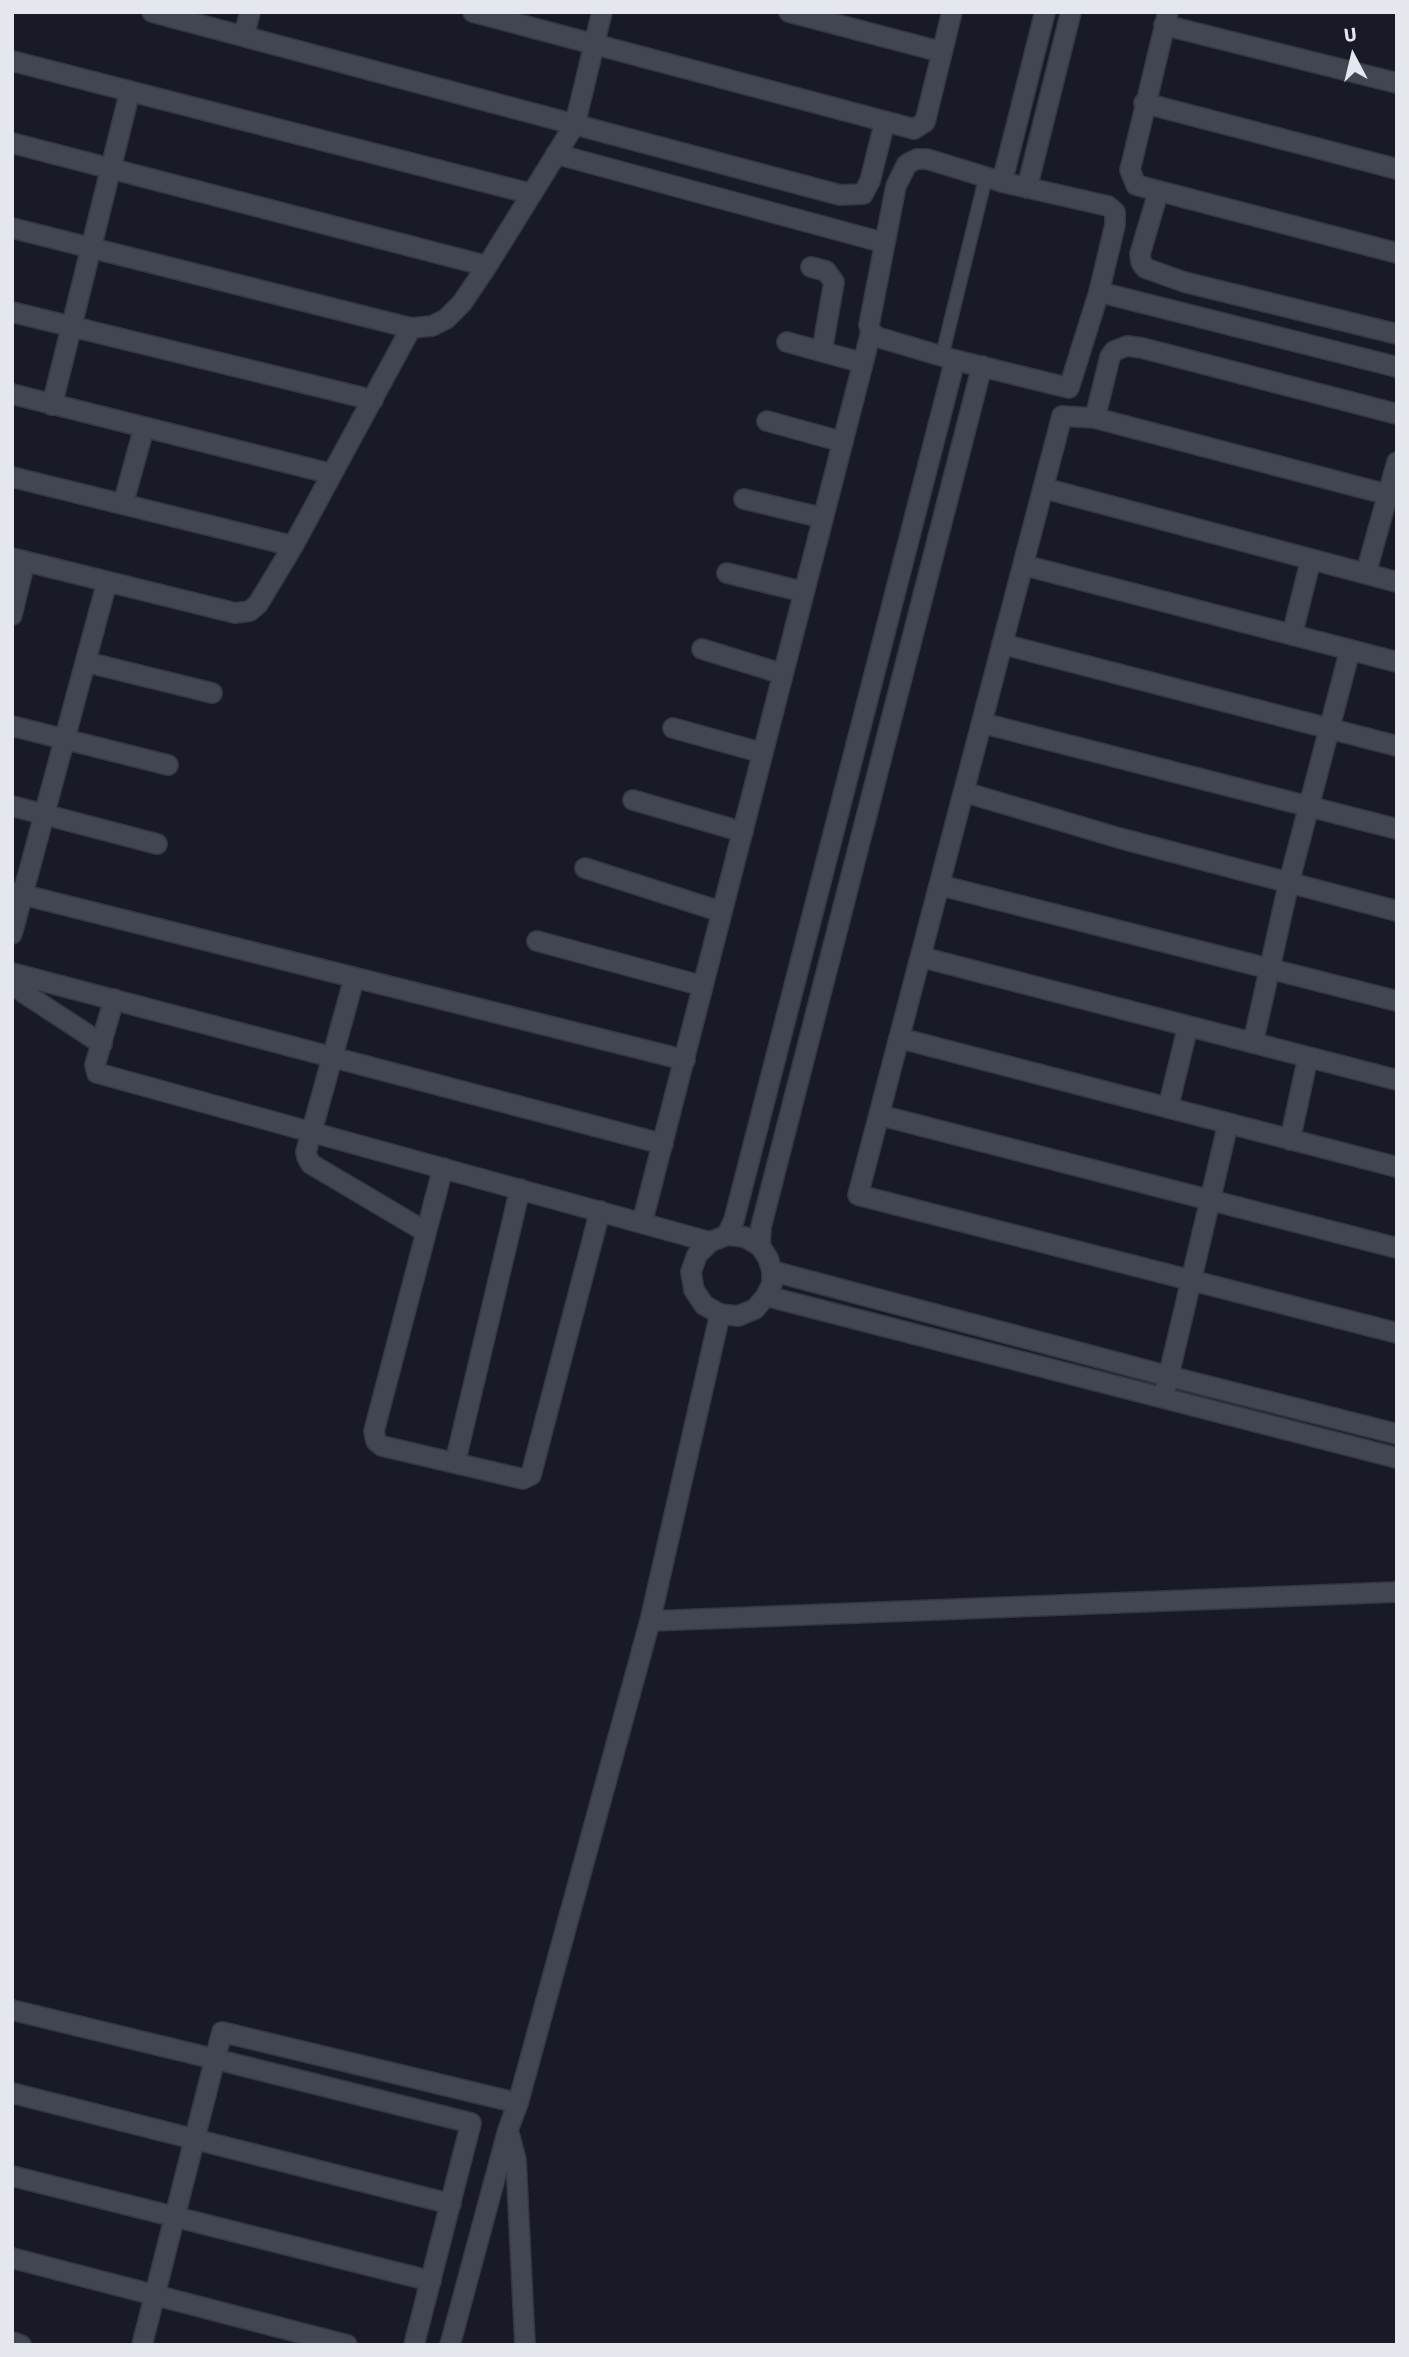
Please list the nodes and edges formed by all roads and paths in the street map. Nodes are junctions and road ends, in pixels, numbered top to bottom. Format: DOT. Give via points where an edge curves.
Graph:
graph roads {
  1 [pos="152,12"];
  2 [pos="250,12"];
  3 [pos="473,12"];
  4 [pos="602,12"];
  5 [pos="789,12"];
  6 [pos="952,12"];
  7 [pos="1045,12"];
  8 [pos="1071,12"];
  9 [pos="1166,19"];
  10 [pos="244,36"];
  11 [pos="594,44"];
  12 [pos="942,52"];
  13 [pos="12,61"];
  14 [pos="1397,83"];
  15 [pos="130,91"];
  16 [pos="1144,103"];
  17 [pos="885,121"];
  18 [pos="575,124"];
  19 [pos="12,143"];
  20 [pos="556,154"];
  21 [pos="110,169"];
  22 [pos="1397,169"];
  23 [pos="994,179"];
  24 [pos="1027,188"];
  25 [pos="1158,193"];
  26 [pos="532,194"];
  27 [pos="12,228"];
  28 [pos="885,243"];
  29 [pos="91,248"];
  30 [pos="1397,253"];
  31 [pos="487,266"];
  32 [pos="811,267"];
  33 [pos="1099,292"];
  34 [pos="12,312"];
  35 [pos="71,326"];
  36 [pos="411,328"];
  37 [pos="871,331"];
  38 [pos="1397,334"];
  39 [pos="787,342"];
  40 [pos="822,351"];
  41 [pos="949,358"];
  42 [pos="863,363"];
  43 [pos="982,366"];
  44 [pos="1397,367"];
  45 [pos="12,394"];
  46 [pos="373,400"];
  47 [pos="52,405"];
  48 [pos="1397,414"];
  49 [pos="1095,418"];
  50 [pos="767,421"];
  51 [pos="144,428"];
  52 [pos="843,442"];
  53 [pos="1397,462"];
  54 [pos="332,474"];
  55 [pos="12,477"];
  56 [pos="1043,488"];
  57 [pos="1392,496"];
  58 [pos="744,499"];
  59 [pos="123,504"];
  60 [pos="823,518"];
  61 [pos="293,546"];
  62 [pos="19,559"];
  63 [pos="1311,559"];
  64 [pos="1023,565"];
  65 [pos="727,573"];
  66 [pos="1366,573"];
  67 [pos="107,582"];
  68 [pos="1397,582"];
  69 [pos="804,592"];
  70 [pos="12,615"];
  71 [pos="1292,635"];
  72 [pos="1002,644"];
  73 [pos="702,649"];
  74 [pos="1350,650"];
  75 [pos="86,662"];
  76 [pos="1397,662"];
  77 [pos="783,674"];
  78 [pos="212,693"];
  79 [pos="982,723"];
  80 [pos="12,726"];
  81 [pos="673,728"];
  82 [pos="1329,729"];
  83 [pos="65,739"];
  84 [pos="1397,746"];
  85 [pos="763,753"];
  86 [pos="169,765"];
  87 [pos="964,792"];
  88 [pos="633,800"];
  89 [pos="12,806"];
  90 [pos="1309,806"];
  91 [pos="44,814"];
  92 [pos="1397,829"];
  93 [pos="743,832"];
  94 [pos="157,844"];
  95 [pos="584,868"];
  96 [pos="1289,882"];
  97 [pos="939,885"];
  98 [pos="18,893"];
  99 [pos="1397,911"];
  100 [pos="722,912"];
  101 [pos="12,934"];
  102 [pos="537,941"];
  103 [pos="920,957"];
  104 [pos="1270,969"];
  105 [pos="12,973"];
  106 [pos="354,979"];
  107 [pos="12,982"];
  108 [pos="703,986"];
  109 [pos="114,999"];
  110 [pos="1397,1002"];
  111 [pos="1188,1026"];
  112 [pos="899,1038"];
  113 [pos="1253,1043"];
  114 [pos="103,1044"];
  115 [pos="332,1056"];
  116 [pos="1308,1057"];
  117 [pos="685,1060"];
  118 [pos="1397,1080"];
  119 [pos="1168,1108"];
  120 [pos="879,1115"];
  121 [pos="1228,1124"];
  122 [pos="312,1132"];
  123 [pos="1290,1140"];
  124 [pos="663,1144"];
  125 [pos="1397,1167"];
  126 [pos="443,1168"];
  127 [pos="520,1189"];
  128 [pos="1209,1200"];
  129 [pos="600,1210"];
  130 [pos="642,1223"];
  131 [pos="426,1232"];
  132 [pos="718,1238"];
  133 [pos="760,1246"];
  134 [pos="1397,1248"];
  135 [pos="772,1271"];
  136 [pos="1190,1280"];
  137 [pos="766,1296"];
  138 [pos="720,1314"];
  139 [pos="1397,1333"];
  140 [pos="1168,1376"];
  141 [pos="1164,1398"];
  142 [pos="1397,1434"];
  143 [pos="1397,1458"];
  144 [pos="455,1463"];
  145 [pos="1397,1592"];
  146 [pos="650,1621"];
  147 [pos="12,2010"];
  148 [pos="215,2059"];
  149 [pos="12,2093"];
  150 [pos="518,2103"];
  151 [pos="508,2130"];
  152 [pos="194,2139"];
  153 [pos="12,2176"];
  154 [pos="451,2204"];
  155 [pos="174,2217"];
  156 [pos="12,2258"];
  157 [pos="431,2281"];
  158 [pos="155,2294"];
  159 [pos="12,2342"];
  160 [pos="21,2345"];
  161 [pos="142,2345"];
  162 [pos="347,2345"];
  163 [pos="414,2345"];
  164 [pos="450,2345"];
  165 [pos="525,2345"];
  1 -- 10 [label="street"];
  2 -- 10 [label="street"];
  3 -- 11 [label="street"];
  4 -- 11 [label="street"];
  5 -- 12 [label="street"];
  6 -- 12 [label="street"];
  7 -- 23 [label="street"];
  8 -- 24 [label="street"];
  9 -- 14 [label="street"];
  9 -- 16 [label="street"];
  10 -- 18 [label="street"];
  11 -- 17 [label="street"];
  11 -- 18 [label="street"];
  12 -- 17 [label="street" via="923,125 914,129"];
  13 -- 15 [label="street"];
  15 -- 21 [label="street"];
  15 -- 26 [label="street"];
  16 -- 22 [label="street"];
  16 -- 25 [label="street" via="1130,170 1136,185"];
  17 -- 18 [label="street" via="870,181 863,194 854,196"];
  18 -- 20 [label="street"];
  19 -- 21 [label="street"];
  20 -- 26 [label="street"];
  20 -- 28 [label="street"];
  21 -- 29 [label="street"];
  21 -- 31 [label="street"];
  23 -- 24 [label="street"];
  23 -- 28 [label="street" via="927,159 911,160 896,186"];
  23 -- 41 [label="lane"];
  24 -- 33 [label="street" via="1108,206 1115,212"];
  25 -- 30 [label="street"];
  25 -- 38 [label="street" via="1140,254 1145,268 1184,282"];
  26 -- 31 [label="street"];
  27 -- 29 [label="street"];
  28 -- 37 [label="street"];
  29 -- 35 [label="street"];
  29 -- 36 [label="street"];
  31 -- 36 [label="street" via="446,319"];
  32 -- 40 [label="street" via="830,273 834,282"];
  33 -- 43 [label="street" via="1069,388"];
  33 -- 44 [label="street"];
  34 -- 35 [label="street"];
  35 -- 46 [label="street"];
  35 -- 47 [label="street"];
  36 -- 46 [label="street"];
  37 -- 41 [label="street" via="877,337"];
  37 -- 42 [label="street"];
  39 -- 40 [label="street"];
  40 -- 42 [label="street"];
  41 -- 43 [label="street"];
  41 -- 132 [label="street" via="734,1220"];
  42 -- 52 [label="street"];
  43 -- 133 [label="street" via="761,1227"];
  45 -- 47 [label="street"];
  46 -- 54 [label="street"];
  47 -- 51 [label="street"];
  48 -- 49 [label="street" via="1127,346 1110,357"];
  49 -- 56 [label="street" via="1062,416"];
  49 -- 57 [label="street"];
  50 -- 52 [label="street"];
  51 -- 54 [label="street"];
  51 -- 59 [label="street"];
  52 -- 60 [label="street"];
  53 -- 57 [label="street"];
  54 -- 61 [label="street"];
  55 -- 59 [label="street"];
  56 -- 63 [label="street"];
  56 -- 64 [label="street"];
  57 -- 66 [label="street"];
  58 -- 60 [label="street"];
  59 -- 61 [label="street"];
  60 -- 69 [label="street"];
  61 -- 67 [label="street" via="258,604 246,612 234,613"];
  62 -- 67 [label="street"];
  62 -- 70 [label="street"];
  63 -- 66 [label="street"];
  63 -- 71 [label="street"];
  64 -- 71 [label="street"];
  64 -- 72 [label="street"];
  65 -- 69 [label="street"];
  66 -- 68 [label="street"];
  67 -- 75 [label="street"];
  69 -- 77 [label="street"];
  71 -- 74 [label="street"];
  72 -- 79 [label="street"];
  72 -- 82 [label="street"];
  73 -- 77 [label="street"];
  74 -- 76 [label="street"];
  74 -- 82 [label="street"];
  75 -- 78 [label="street"];
  75 -- 83 [label="street"];
  77 -- 85 [label="street"];
  79 -- 87 [label="street"];
  79 -- 90 [label="street"];
  80 -- 83 [label="street"];
  81 -- 85 [label="street"];
  82 -- 84 [label="street"];
  82 -- 90 [label="street"];
  83 -- 86 [label="street"];
  83 -- 91 [label="street"];
  85 -- 93 [label="street"];
  87 -- 96 [label="street"];
  87 -- 97 [label="street"];
  88 -- 93 [label="street"];
  89 -- 91 [label="street"];
  90 -- 92 [label="street"];
  90 -- 96 [label="street"];
  91 -- 94 [label="street"];
  91 -- 98 [label="street"];
  93 -- 100 [label="street"];
  95 -- 100 [label="street"];
  96 -- 99 [label="street"];
  96 -- 104 [label="street"];
  97 -- 103 [label="street"];
  97 -- 104 [label="street"];
  98 -- 101 [label="street"];
  98 -- 106 [label="street"];
  100 -- 108 [label="street"];
  102 -- 108 [label="street"];
  103 -- 111 [label="street"];
  103 -- 112 [label="street"];
  104 -- 110 [label="street"];
  104 -- 113 [label="street"];
  105 -- 109 [label="street"];
  106 -- 115 [label="street"];
  106 -- 117 [label="street"];
  107 -- 114 [label="street"];
  108 -- 117 [label="street"];
  109 -- 114 [label="street"];
  109 -- 115 [label="street"];
  111 -- 113 [label="street"];
  111 -- 119 [label="street"];
  112 -- 119 [label="street"];
  112 -- 120 [label="street"];
  113 -- 116 [label="street"];
  114 -- 122 [label="street" via="95,1065 97,1073"];
  115 -- 122 [label="street"];
  115 -- 124 [label="street"];
  116 -- 118 [label="street"];
  116 -- 123 [label="street"];
  117 -- 124 [label="street"];
  119 -- 121 [label="street"];
  120 -- 128 [label="street"];
  120 -- 136 [label="street" via="859,1195"];
  121 -- 123 [label="street"];
  121 -- 128 [label="street"];
  122 -- 126 [label="street"];
  122 -- 131 [label="street" via="306,1154 312,1164"];
  123 -- 125 [label="street"];
  124 -- 130 [label="street"];
  126 -- 127 [label="street"];
  126 -- 131 [label="street"];
  127 -- 129 [label="street"];
  127 -- 144 [label="street"];
  128 -- 134 [label="street"];
  128 -- 136 [label="street"];
  129 -- 130 [label="street"];
  129 -- 144 [label="street" via="531,1475 523,1479"];
  130 -- 132 [label="street"];
  131 -- 144 [label="street" via="374,1434 382,1446"];
  132 -- 133 [label="street" via="745,1237"];
  132 -- 138 [label="street" via="697,1255 691,1272 699,1298"];
  133 -- 135 [label="street"];
  135 -- 137 [label="street"];
  135 -- 140 [label="street"];
  136 -- 139 [label="street"];
  136 -- 140 [label="street"];
  137 -- 138 [label="street" via="755,1309 738,1315"];
  137 -- 141 [label="street"];
  138 -- 146 [label="street"];
  140 -- 141 [label="street"];
  140 -- 142 [label="street"];
  141 -- 143 [label="street"];
  145 -- 146 [label="street"];
  146 -- 150 [label="street"];
  147 -- 148 [label="street"];
  148 -- 150 [label="street" via="222,2032"];
  148 -- 152 [label="street"];
  148 -- 154 [label="street" via="471,2123"];
  149 -- 152 [label="street"];
  150 -- 151 [label="street"];
  151 -- 164 [label="street"];
  151 -- 165 [label="street" via="516,2160"];
  152 -- 154 [label="street"];
  152 -- 155 [label="street"];
  153 -- 155 [label="street"];
  154 -- 157 [label="street"];
  155 -- 157 [label="street"];
  155 -- 158 [label="street"];
  156 -- 158 [label="street"];
  157 -- 163 [label="street"];
  158 -- 161 [label="street"];
  158 -- 162 [label="street"];
  159 -- 160 [label="street"];
}
